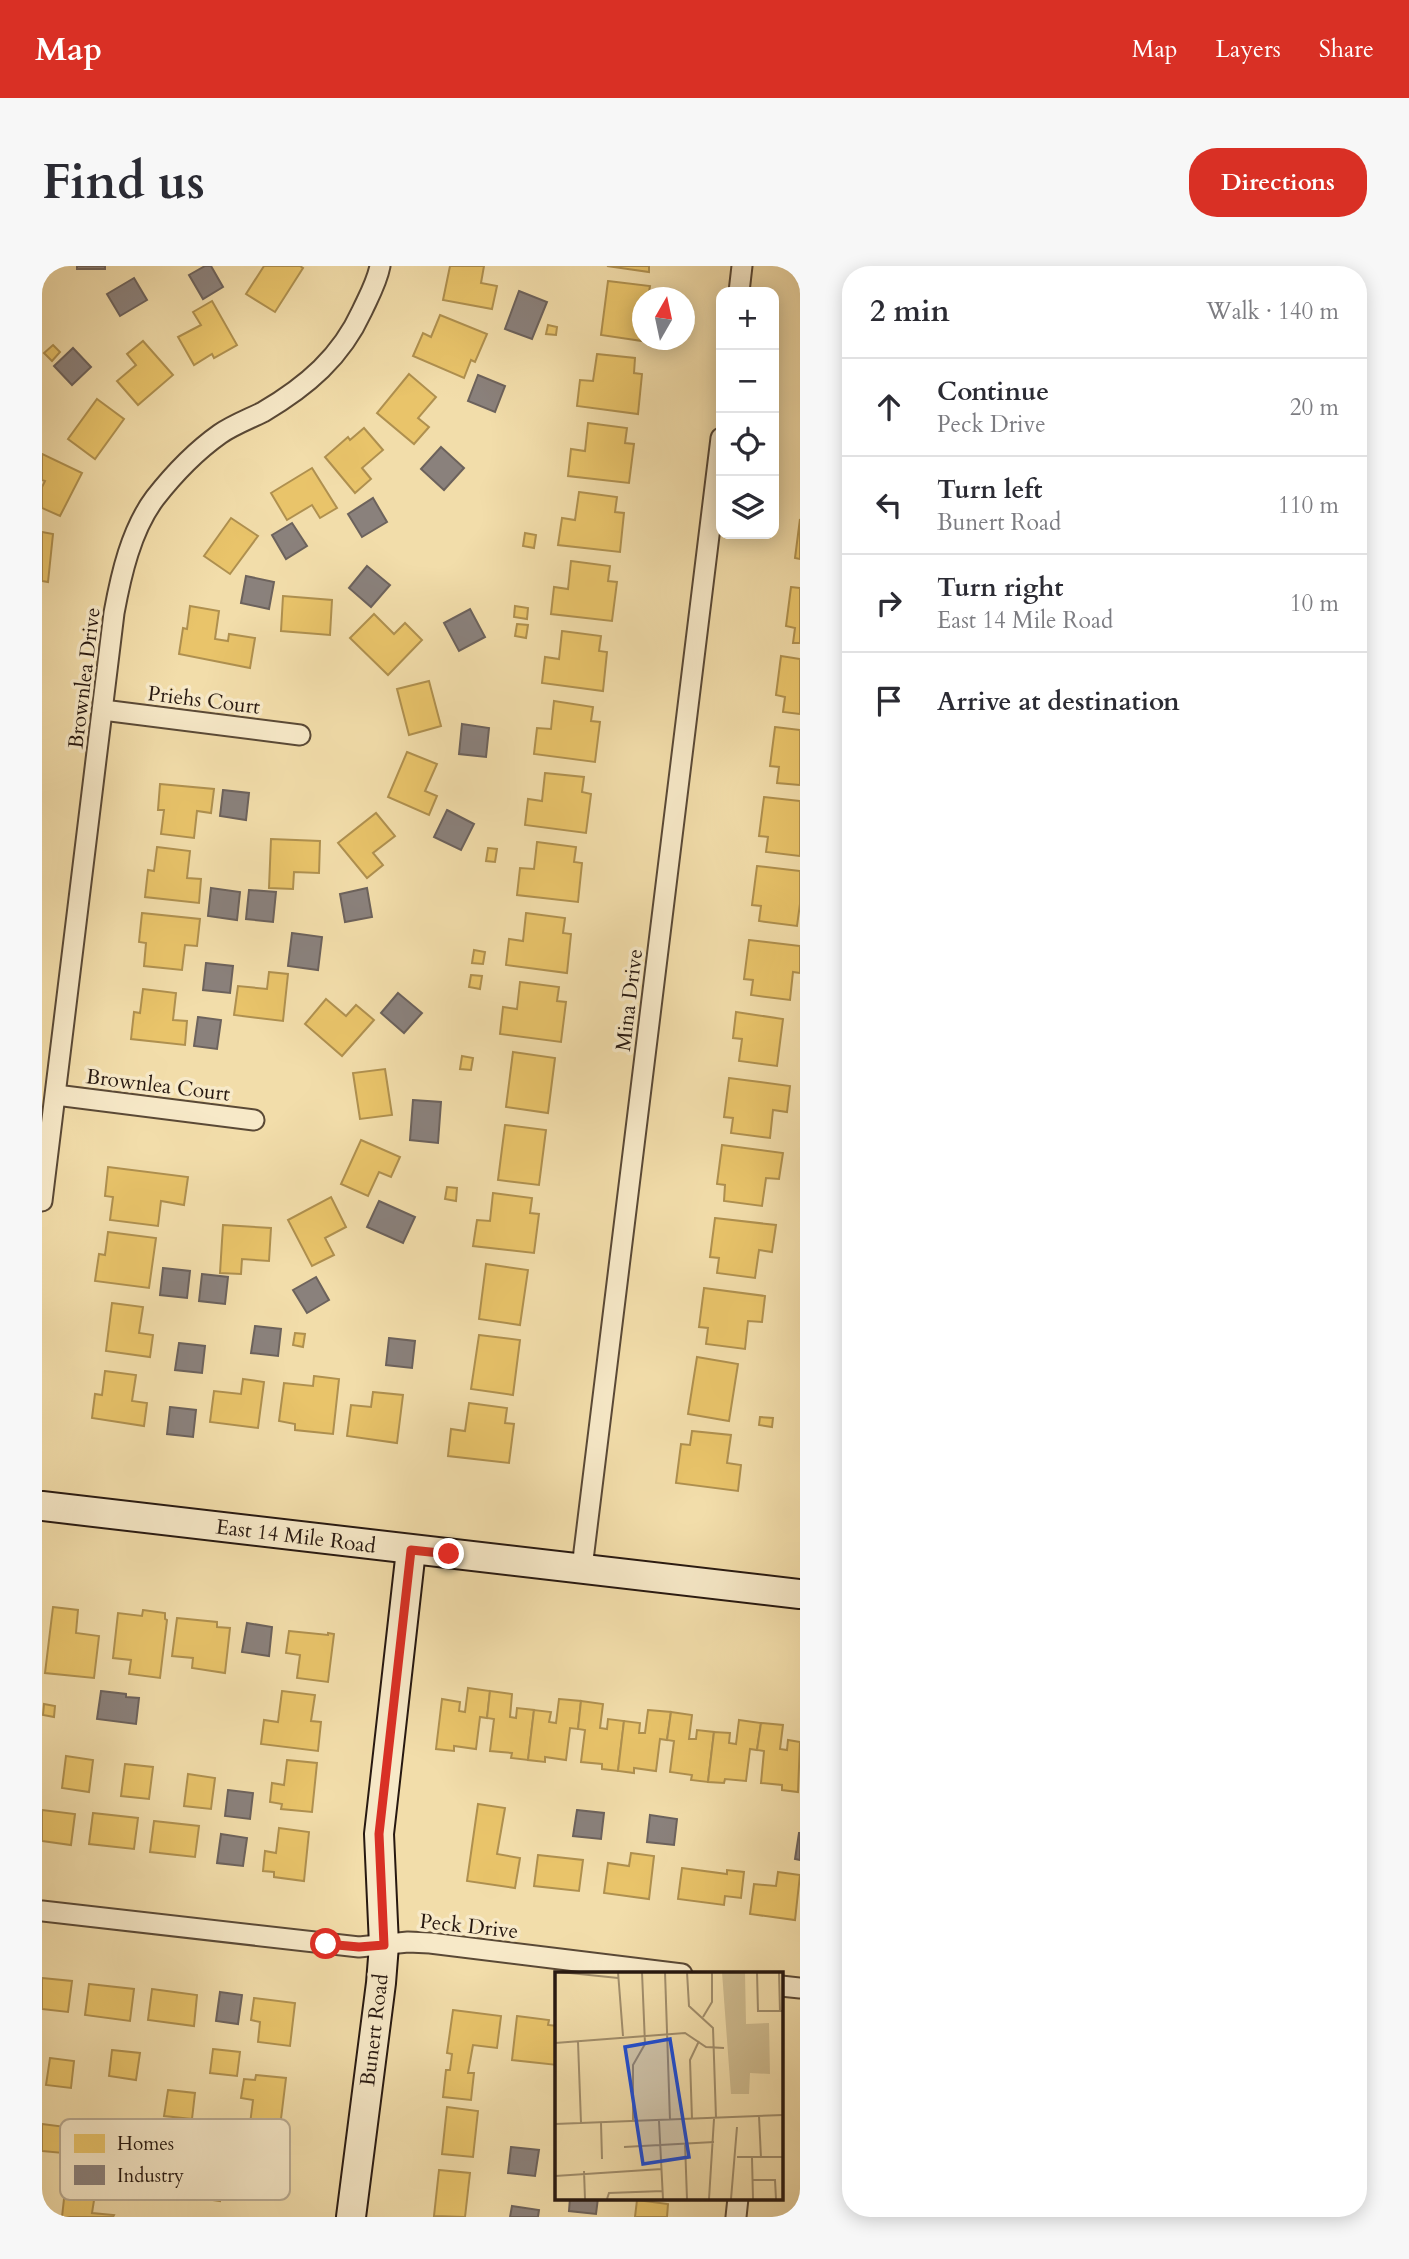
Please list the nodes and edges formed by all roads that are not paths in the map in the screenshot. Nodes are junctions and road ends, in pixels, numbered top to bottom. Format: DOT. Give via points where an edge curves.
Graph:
graph roads {
  1 [pos="380,266"];
  2 [pos="742,266"];
  3 [pos="740,287"];
  4 [pos="716,476"];
  5 [pos="103,710"];
  6 [pos="300,735"];
  7 [pos="56,1095"];
  8 [pos="254,1119"];
  9 [pos="42,1201"];
  10 [pos="42,1506"];
  11 [pos="411,1550"];
  12 [pos="582,1568"];
  13 [pos="800,1594"];
  14 [pos="42,1911"];
  15 [pos="384,1945"];
  16 [pos="666,1972"];
  17 [pos="782,1986"];
  18 [pos="800,1988"];
  19 [pos="351,2217"];
  1 -- 5 [label="street, Brownlea Drive" via="339,351 306,384 220,434 184,464 154,499 119,582"];
  2 -- 3 [label="street"];
  4 -- 12 [label="street, Mina Drive"];
  5 -- 6 [label="street, Priehs Court"];
  5 -- 7 [label="street, Brownlea Drive"];
  7 -- 8 [label="street, Brownlea Court"];
  7 -- 9 [label="street, Brownlea Drive"];
  10 -- 11 [label="main road, East 14 Mile Road"];
  11 -- 12 [label="main road, East 14 Mile Road"];
  11 -- 15 [label="main road, Bunert Road" via="379,1834"];
  12 -- 13 [label="main road, East 14 Mile Road"];
  14 -- 15 [label="street, Peck Drive" via="359,1947"];
  15 -- 16 [label="street, Peck Drive" via="430,1943"];
  15 -- 19 [label="main road, Bunert Road"];
  17 -- 18 [label="street"];
}
